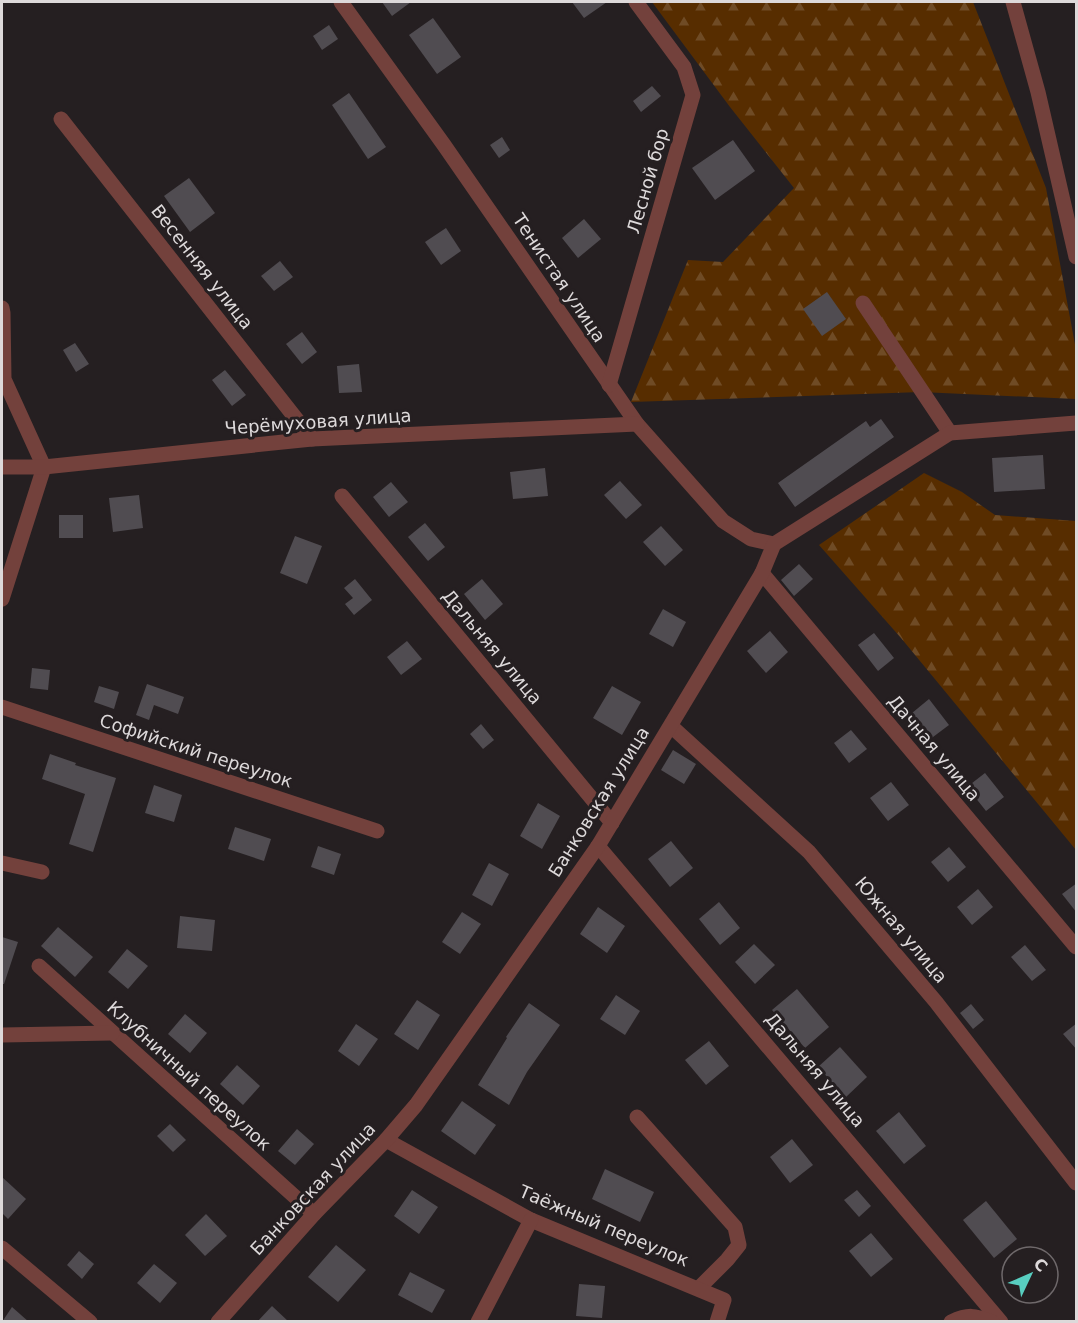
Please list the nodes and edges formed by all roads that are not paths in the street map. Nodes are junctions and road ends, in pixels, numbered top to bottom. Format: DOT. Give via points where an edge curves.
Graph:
graph roads {
  1 [pos="341,2"];
  2 [pos="636,2"];
  3 [pos="1013,2"];
  4 [pos="61,119"];
  5 [pos="1077,257"];
  6 [pos="863,303"];
  7 [pos="2,309"];
  8 [pos="609,385"];
  9 [pos="1077,423"];
  10 [pos="637,424"];
  11 [pos="950,433"];
  12 [pos="312,439"];
  13 [pos="2,467"];
  14 [pos="44,467"];
  15 [pos="342,496"];
  16 [pos="774,544"];
  17 [pos="762,573"];
  18 [pos="2,599"];
  19 [pos="2,707"];
  20 [pos="671,726"];
  21 [pos="612,823"];
  22 [pos="377,831"];
  23 [pos="598,846"];
  24 [pos="2,863"];
  25 [pos="42,872"];
  26 [pos="1077,947"];
  27 [pos="39,966"];
  28 [pos="112,1033"];
  29 [pos="2,1035"];
  30 [pos="637,1118"];
  31 [pos="386,1140"];
  32 [pos="1077,1183"];
  33 [pos="314,1214"];
  34 [pos="531,1220"];
  35 [pos="2,1248"];
  36 [pos="699,1288"];
  37 [pos="90,1322"];
  38 [pos="218,1322"];
  39 [pos="478,1322"];
  40 [pos="717,1322"];
  41 [pos="951,1322"];
  42 [pos="992,1322"];
  43 [pos="1001,1322"];
  1 -- 8 [label="street, Тенистая улица"];
  2 -- 8 [label="street, Лесной бор" via="684,67 693,95"];
  3 -- 5 [label="street"];
  4 -- 12 [label="street, Весенняя улица"];
  6 -- 11 [label="street"];
  7 -- 14 [label="street" via="4,379"];
  8 -- 10 [label="street, Тенистая улица"];
  9 -- 11 [label="street"];
  10 -- 12 [label="street, Черёмуховая улица"];
  10 -- 16 [label="street, Тенистая улица" via="723,521 751,539"];
  11 -- 16 [label="street"];
  12 -- 14 [label="street, Черёмуховая улица"];
  13 -- 14 [label="street, Черёмуховая улица"];
  14 -- 18 [label="street"];
  15 -- 21 [label="street, Дальняя улица"];
  16 -- 17 [label="street, Банковская улица"];
  17 -- 20 [label="street, Банковская улица"];
  17 -- 26 [label="street, Дачная улица"];
  19 -- 22 [label="street, Софийский переулок"];
  20 -- 21 [label="street, Банковская улица"];
  20 -- 32 [label="street, Южная улица" via="809,852 936,1002"];
  21 -- 23 [label="street, Банковская улица"];
  23 -- 31 [label="street, Банковская улица" via="416,1105"];
  23 -- 43 [label="street, Дальняя улица"];
  24 -- 25 [label="street"];
  27 -- 28 [label="street, Клубничный переулок"];
  28 -- 29 [label="street"];
  28 -- 33 [label="street, Клубничный переулок"];
  30 -- 36 [label="street" via="735,1227 739,1245"];
  31 -- 33 [label="street, Банковская улица"];
  31 -- 34 [label="street, Таёжный переулок"];
  33 -- 38 [label="street, Банковская улица"];
  34 -- 36 [label="street, Таёжный переулок"];
  34 -- 39 [label="street"];
  35 -- 37 [label="street"];
  36 -- 40 [label="street, Таёжный переулок" via="724,1300"];
  41 -- 42 [label="street" via="965,1315"];
}
